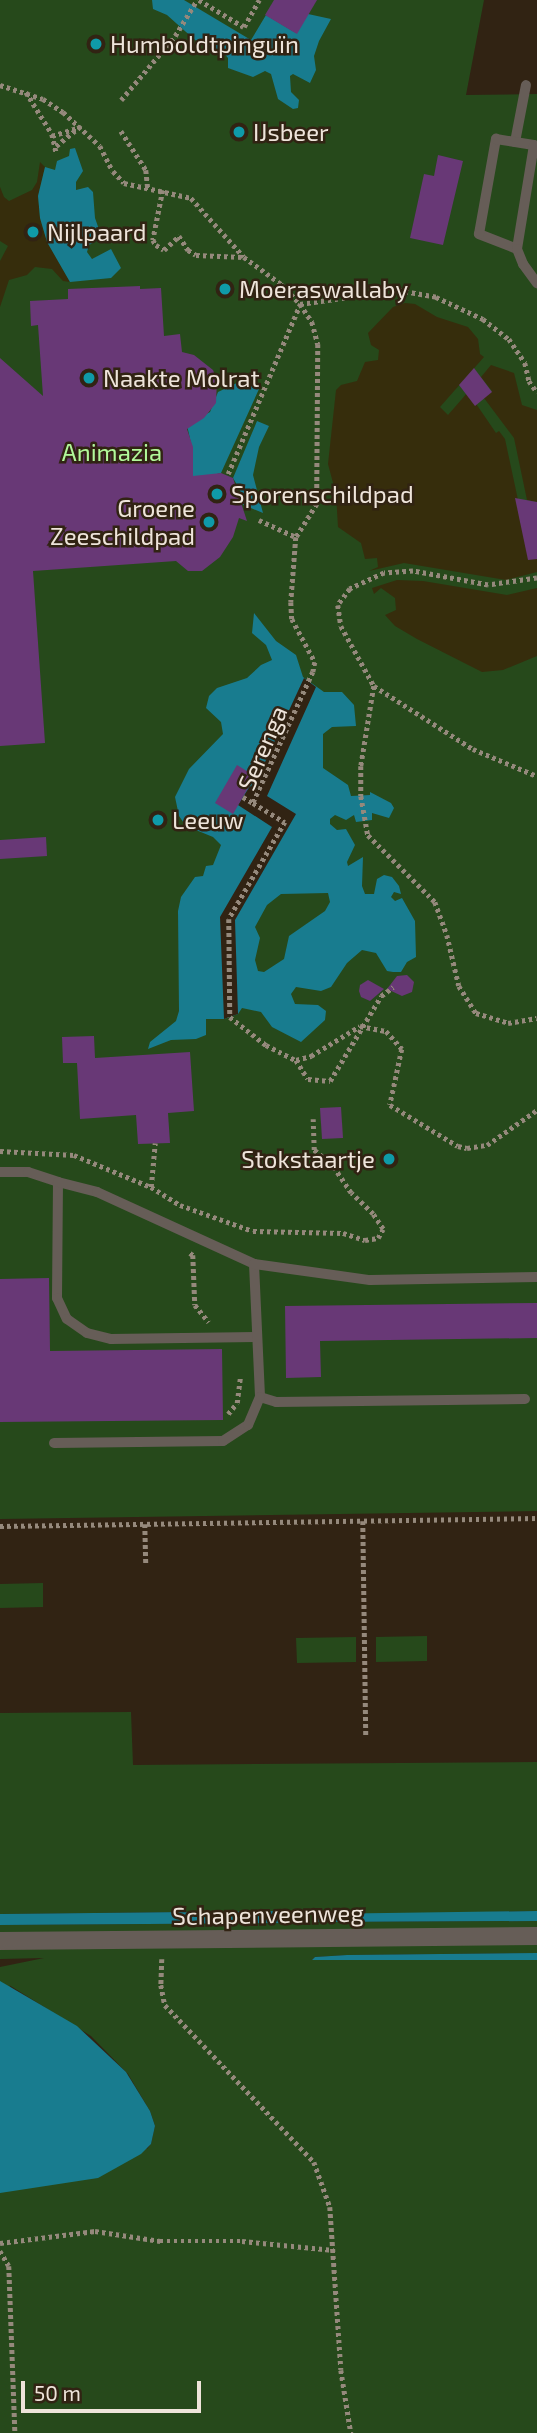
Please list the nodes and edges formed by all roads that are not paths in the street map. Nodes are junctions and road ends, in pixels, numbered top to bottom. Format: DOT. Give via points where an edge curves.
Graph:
graph roads {
  1 [pos="526,85"];
  2 [pos="515,142"];
  3 [pos="517,248"];
  4 [pos="537,283"];
  5 [pos="0,1172"];
  6 [pos="58,1182"];
  7 [pos="254,1264"];
  8 [pos="537,1277"];
  9 [pos="255,1337"];
  10 [pos="260,1397"];
  11 [pos="524,1399"];
  12 [pos="54,1443"];
  13 [pos="537,1936"];
  14 [pos="0,1941"];
  1 -- 2 [label="lane"];
  2 -- 3 [label="lane" via="534,145"];
  2 -- 3 [label="lane" via="496,139 479,234"];
  3 -- 4 [label="lane"];
  5 -- 6 [label="lane" via="28,1172"];
  6 -- 7 [label="lane" via="97,1192"];
  6 -- 9 [label="lane" via="57,1298 67,1319 88,1333 111,1339"];
  7 -- 8 [label="lane" via="370,1280"];
  7 -- 9 [label="lane"];
  9 -- 10 [label="lane"];
  10 -- 11 [label="lane" via="276,1402"];
  10 -- 12 [label="lane" via="248,1425 223,1441"];
  13 -- 14 [label="street, Schapenveenweg"];
}
